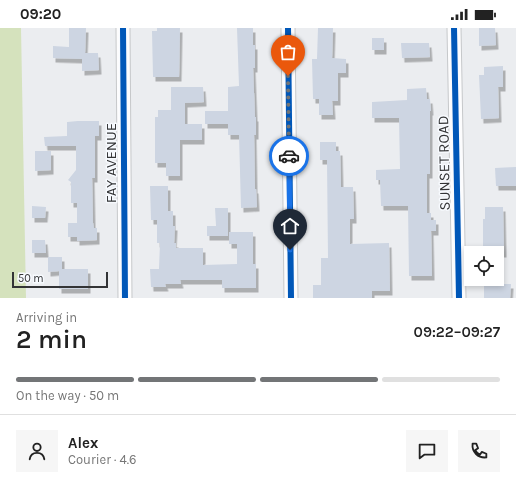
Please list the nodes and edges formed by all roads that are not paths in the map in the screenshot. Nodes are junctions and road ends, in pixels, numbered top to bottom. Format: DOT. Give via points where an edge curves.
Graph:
graph roads {
  1 [pos="123,28"];
  2 [pos="288,28"];
  3 [pos="454,28"];
  4 [pos="125,298"];
  5 [pos="291,298"];
  6 [pos="459,298"];
  1 -- 4 [label="street, FAY AVENUE"];
  2 -- 5 [label="street"];
  3 -- 6 [label="street, SUNSET ROAD"];
}
